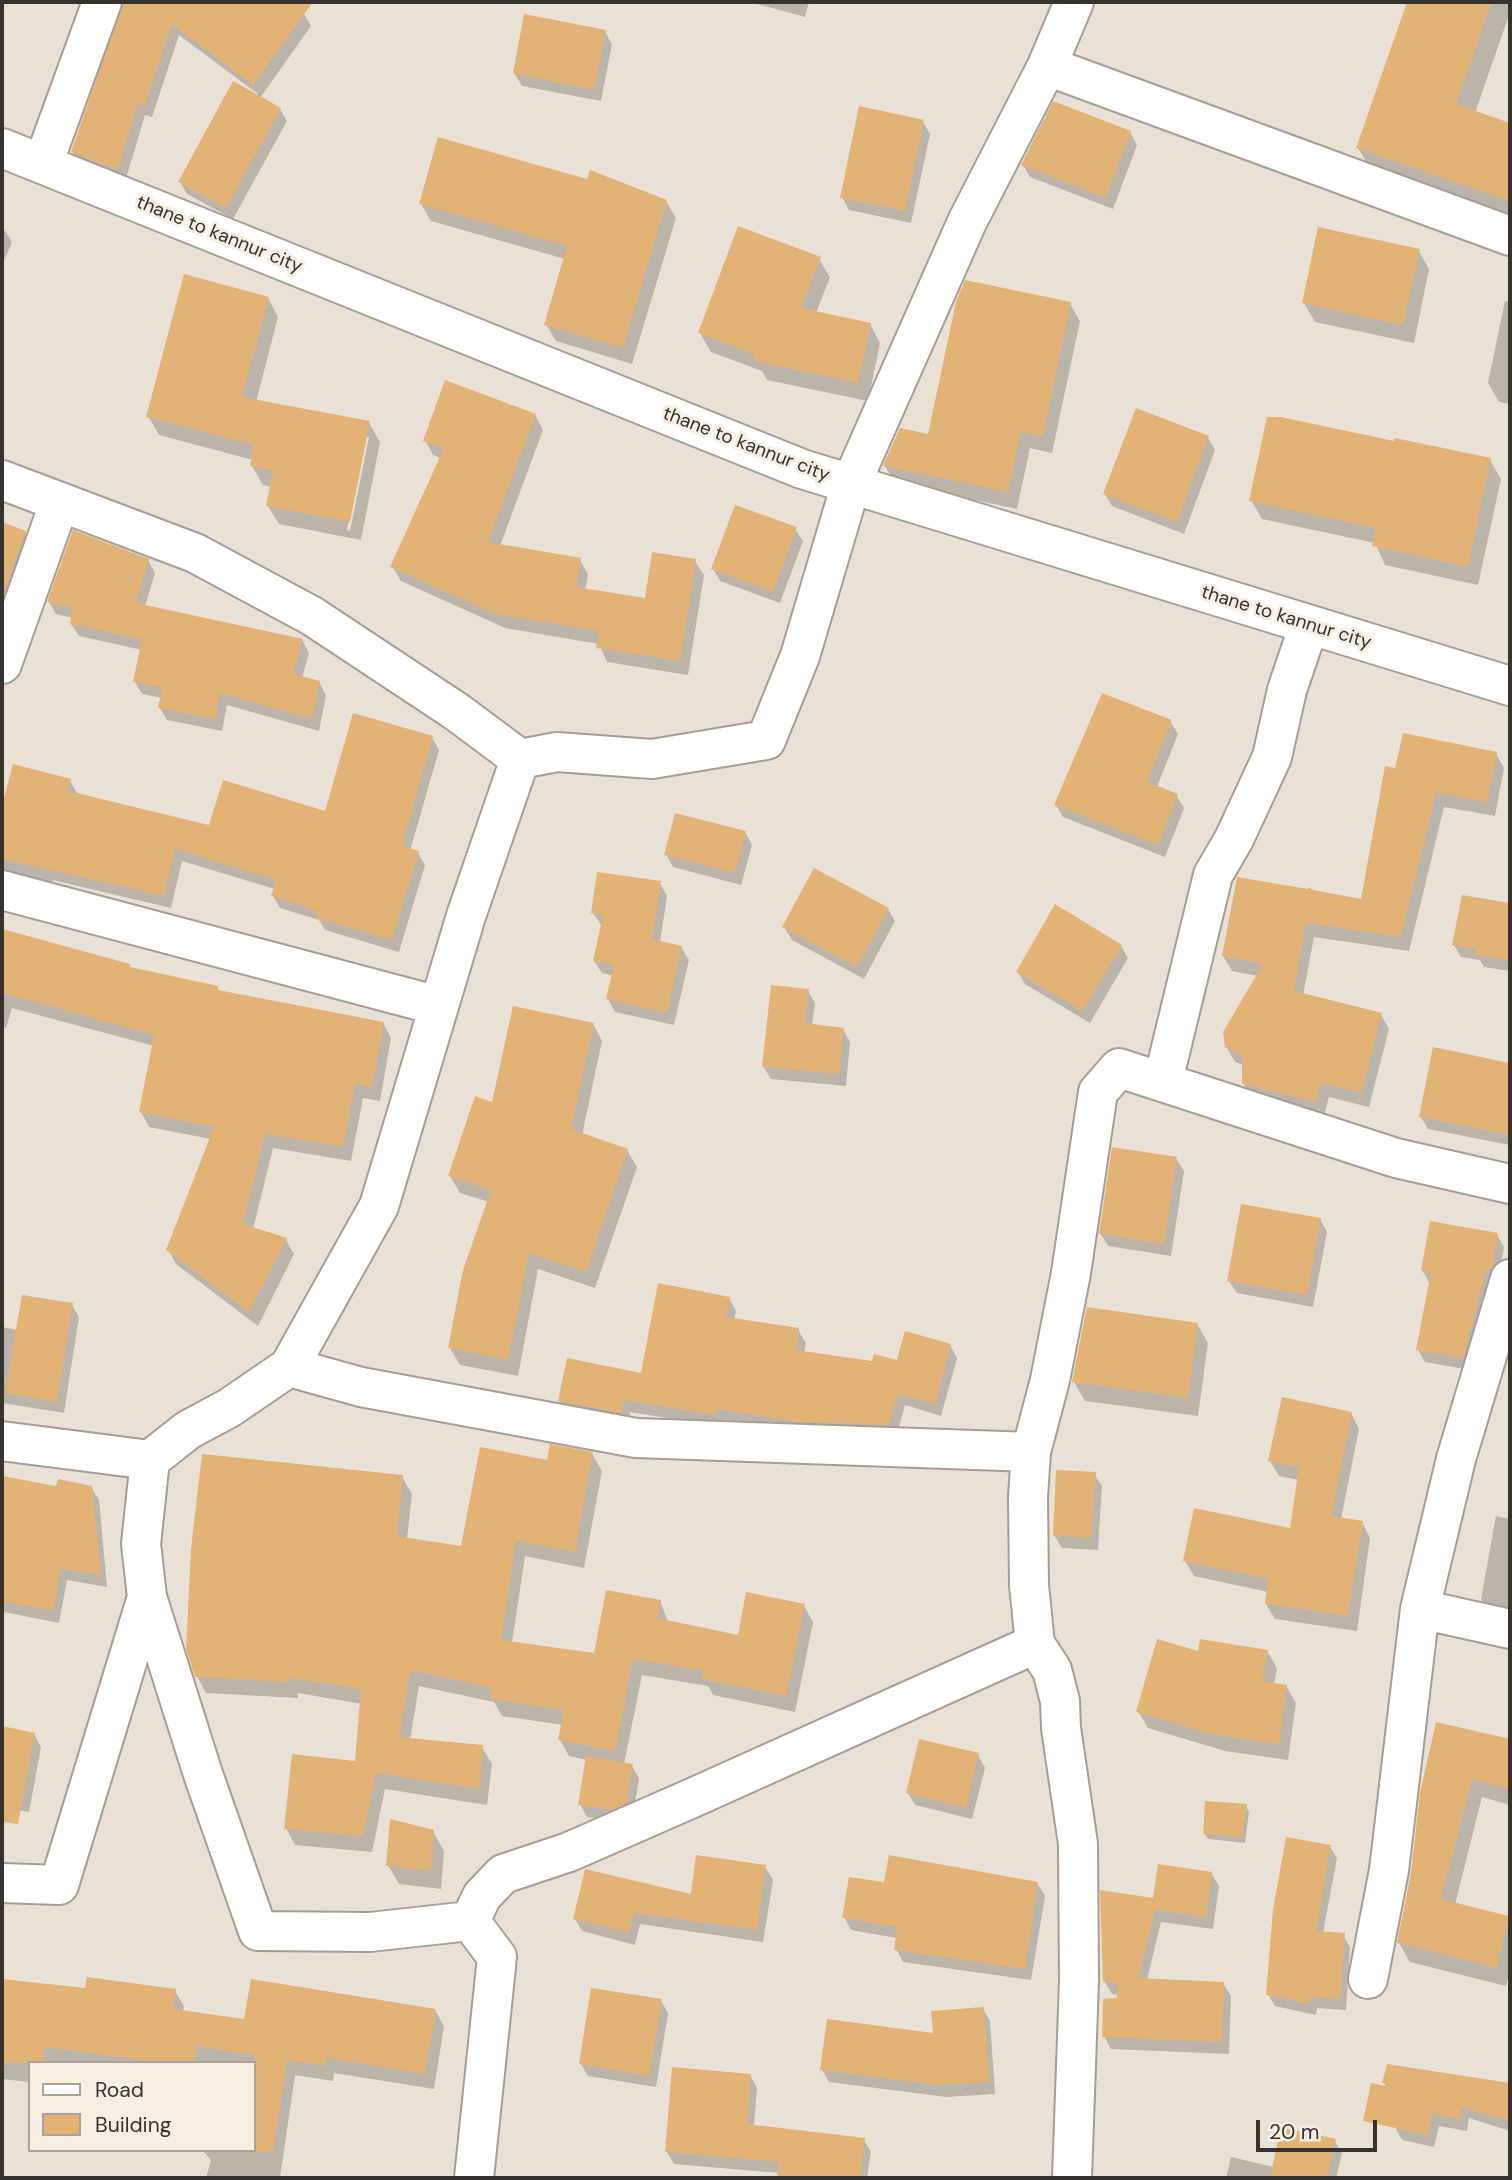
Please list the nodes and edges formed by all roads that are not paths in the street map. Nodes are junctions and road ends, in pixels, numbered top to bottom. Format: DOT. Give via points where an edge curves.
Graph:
graph roads {
  1 [pos="102,2"];
  2 [pos="1074,2"];
  3 [pos="1047,66"];
  4 [pos="2,148"];
  5 [pos="43,164"];
  6 [pos="1510,236"];
  7 [pos="2,480"];
  8 [pos="851,484"];
  9 [pos="59,504"];
  10 [pos="1309,625"];
  11 [pos="2,664"];
  12 [pos="1510,686"];
  13 [pos="520,760"];
  14 [pos="2,890"];
  15 [pos="439,1006"];
  16 [pos="1163,1081"];
  17 [pos="1510,1184"];
  18 [pos="1510,1279"];
  19 [pos="289,1367"];
  20 [pos="2,1441"];
  21 [pos="1031,1452"];
  22 [pos="150,1460"];
  23 [pos="147,1597"];
  24 [pos="1419,1609"];
  25 [pos="1510,1629"];
  26 [pos="1035,1644"];
  27 [pos="2,1883"];
  28 [pos="470,1921"];
  29 [pos="1367,1979"];
  30 [pos="474,2178"];
  31 [pos="1072,2178"];
  1 -- 5 [label="street"];
  2 -- 3 [label="street"];
  3 -- 6 [label="street"];
  3 -- 8 [label="street" via="967,222"];
  4 -- 5 [label="street, thane to kannur city"];
  5 -- 8 [label="street, thane to kannur city" via="802,470"];
  7 -- 9 [label="street"];
  8 -- 10 [label="street, thane to kannur city"];
  8 -- 13 [label="street" via="800,656 766,740 652,759 556,752"];
  9 -- 11 [label="street"];
  9 -- 13 [label="street" via="195,552 312,616 457,712"];
  10 -- 12 [label="street, thane to kannur city"];
  10 -- 16 [label="street" via="1287,690 1272,757 1213,875"];
  13 -- 15 [label="street"];
  14 -- 15 [label="street"];
  15 -- 19 [label="street" via="380,1206"];
  16 -- 17 [label="street" via="1395,1158"];
  16 -- 21 [label="street" via="1119,1068 1098,1092 1071,1273"];
  18 -- 24 [label="street" via="1456,1459"];
  19 -- 21 [label="street" via="361,1387 636,1438"];
  19 -- 22 [label="street" via="188,1430"];
  20 -- 22 [label="street"];
  21 -- 26 [label="street" via="1029,1585"];
  22 -- 23 [label="street" via="141,1544"];
  23 -- 27 [label="street" via="59,1885"];
  23 -- 28 [label="street" via="258,1931 370,1932"];
  24 -- 25 [label="street"];
  24 -- 29 [label="street" via="1389,1870"];
  26 -- 28 [label="street" via="569,1852 503,1874 482,1896"];
  26 -- 31 [label="street" via="1052,1670 1060,1701 1078,1844"];
  28 -- 30 [label="street" via="498,1957"];
}
